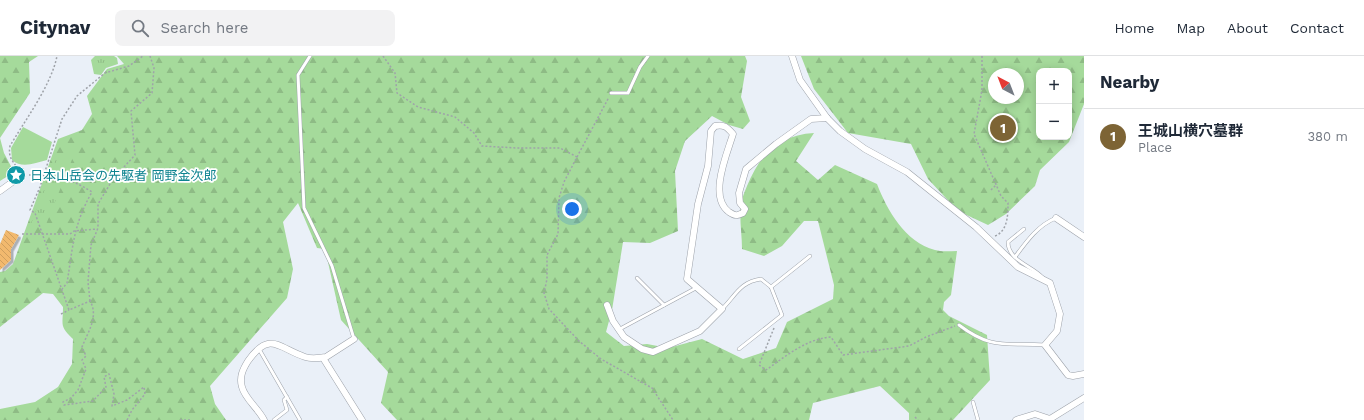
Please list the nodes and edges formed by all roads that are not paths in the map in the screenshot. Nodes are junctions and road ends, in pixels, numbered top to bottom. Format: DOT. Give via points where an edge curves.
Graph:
graph roads {
  1 [pos="310,56"];
  2 [pos="648,56"];
  3 [pos="792,56"];
  4 [pos="611,94"];
  5 [pos="827,118"];
  6 [pos="22,175"];
  7 [pos="0,191"];
  8 [pos="1056,218"];
  9 [pos="1024,230"];
  10 [pos="1084,237"];
  11 [pos="810,256"];
  12 [pos="1015,257"];
  13 [pos="637,278"];
  14 [pos="1044,279"];
  15 [pos="771,287"];
  16 [pos="696,288"];
  17 [pos="607,305"];
  18 [pos="664,305"];
  19 [pos="722,309"];
  20 [pos="959,325"];
  21 [pos="618,330"];
  22 [pos="354,339"];
  23 [pos="1045,345"];
  24 [pos="258,348"];
  25 [pos="739,349"];
  26 [pos="323,358"];
  27 [pos="1084,374"];
  28 [pos="287,397"];
  29 [pos="1084,398"];
  30 [pos="973,402"];
  31 [pos="264,420"];
  32 [pos="274,420"];
  33 [pos="300,420"];
  34 [pos="362,420"];
  35 [pos="978,420"];
  36 [pos="1016,420"];
  1 -- 22 [label="lane" via="298,75 304,208 332,266"];
  2 -- 4 [label="lane" via="628,93"];
  3 -- 5 [label="street" via="800,80"];
  5 -- 14 [label="street" via="865,149 907,172 989,238 1018,267"];
  5 -- 16 [label="street" via="811,119 746,169 738,193 740,203 745,209 744,213 738,215 725,209 719,190 733,134 722,125 715,126 711,131 708,166 698,204 687,279"];
  6 -- 7 [label="street"];
  8 -- 10 [label="street"];
  8 -- 12 [label="lane" via="1047,221"];
  9 -- 12 [label="lane" via="1008,242"];
  11 -- 15 [label="lane"];
  12 -- 14 [label="lane"];
  13 -- 18 [label="lane"];
  14 -- 23 [label="street" via="1050,283 1060,314 1057,331"];
  15 -- 19 [label="lane" via="760,279 749,280"];
  15 -- 25 [label="lane" via="782,315"];
  16 -- 18 [label="lane"];
  16 -- 19 [label="street"];
  17 -- 21 [label="street"];
  18 -- 21 [label="lane"];
  19 -- 21 [label="street" via="700,331 653,352 642,349"];
  20 -- 23 [label="lane" via="991,344"];
  22 -- 26 [label="street"];
  23 -- 27 [label="street" via="1068,375"];
  24 -- 26 [label="street" via="267,343 277,343 307,358"];
  24 -- 28 [label="lane"];
  24 -- 31 [label="street" via="243,369 242,387"];
  26 -- 34 [label="street"];
  28 -- 32 [label="lane" via="284,400 287,410"];
  28 -- 33 [label="lane"];
  29 -- 36 [label="street" via="1050,419 1035,414"];
  30 -- 35 [label="lane"];
}
